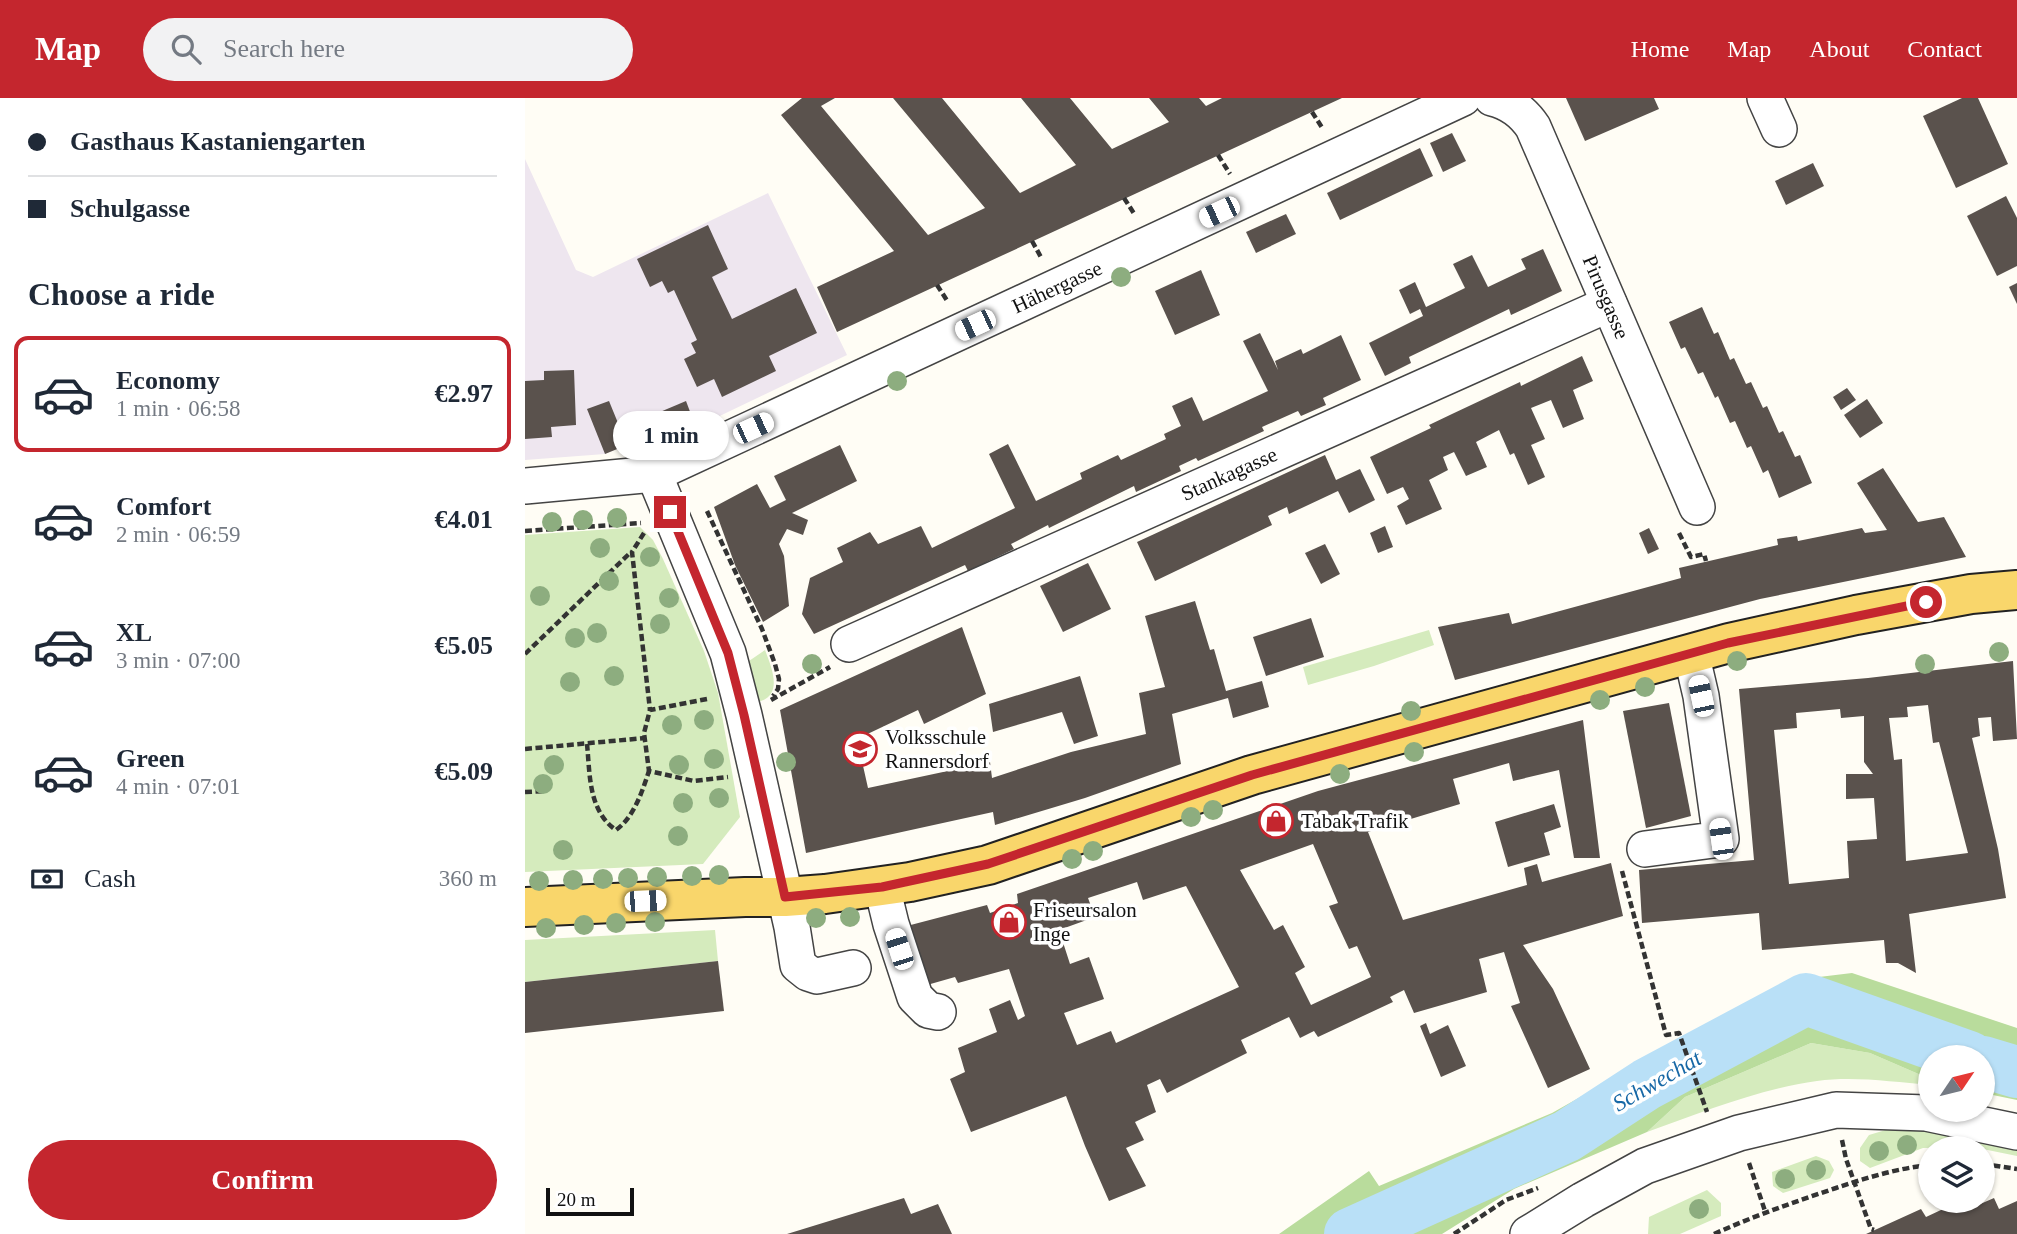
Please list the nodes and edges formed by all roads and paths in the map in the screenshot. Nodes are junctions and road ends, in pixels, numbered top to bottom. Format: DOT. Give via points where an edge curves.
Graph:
graph roads {
  1 [pos="1463,98"];
  2 [pos="1496,99"];
  3 [pos="1312,112"];
  4 [pos="1328,136"];
  5 [pos="1218,155"];
  6 [pos="1234,181"];
  7 [pos="1124,198"];
  8 [pos="1141,224"];
  9 [pos="1032,241"];
  10 [pos="1047,269"];
  11 [pos="937,285"];
  12 [pos="1609,304"];
  13 [pos="955,312"];
  14 [pos="655,474"];
  15 [pos="525,486"];
  16 [pos="1685,515"];
  17 [pos="662,516"];
  18 [pos="525,531"];
  19 [pos="632,552"];
  20 [pos="1706,561"];
  21 [pos="2017,590"];
  22 [pos="849,644"];
  23 [pos="1691,653"];
  24 [pos="525,654"];
  25 [pos="718,697"];
  26 [pos="770,701"];
  27 [pos="650,710"];
  28 [pos="645,738"];
  29 [pos="587,744"];
  30 [pos="525,749"];
  31 [pos="649,771"];
  32 [pos="739,776"];
  33 [pos="546,791"];
  34 [pos="525,792"];
  35 [pos="1645,849"];
  36 [pos="882,887"];
  37 [pos="785,897"];
  38 [pos="525,907"];
  39 [pos="853,968"];
  40 [pos="938,1012"];
  41 [pos="1836,1110"];
  42 [pos="1724,1126"];
  43 [pos="2017,1132"];
  44 [pos="1918,1166"];
  45 [pos="1995,1166"];
  46 [pos="2017,1169"];
  47 [pos="1854,1182"];
  48 [pos="1765,1211"];
  49 [pos="1874,1230"];
  50 [pos="1528,1234"];
  51 [pos="1714,1234"];
  1 -- 14 [label="street, Hähergasse"];
  2 -- 12 [label="street, Pirusgasse" via="1519,110 1533,127"];
  3 -- 4 [label="path"];
  5 -- 6 [label="path"];
  7 -- 8 [label="path"];
  9 -- 10 [label="path"];
  11 -- 13 [label="path"];
  12 -- 16 [label="street, Pirusgasse"];
  12 -- 22 [label="street, Stankagasse"];
  14 -- 15 [label="street, Hähergasse"];
  14 -- 17 [label="street"];
  16 -- 20 [label="path" via="1691,557 1704,554"];
  17 -- 18 [label="path"];
  17 -- 19 [label="path"];
  17 -- 37 [label="street" via="728,653"];
  19 -- 24 [label="path"];
  19 -- 27 [label="path"];
  21 -- 23 [label="main road" via="1856,615"];
  22 -- 26 [label="path" via="828,669"];
  23 -- 35 [label="street" via="1721,839"];
  23 -- 36 [label="main road" via="1252,775 988,864"];
  25 -- 27 [label="path"];
  27 -- 28 [label="path"];
  28 -- 29 [label="path"];
  28 -- 31 [label="path"];
  29 -- 30 [label="path"];
  29 -- 31 [label="path" via="593,795 616,830 625,824"];
  31 -- 32 [label="path" via="694,781"];
  33 -- 34 [label="path"];
  35 -- 42 [label="path" via="1617,853 1666,1035 1679,1033 1695,1076"];
  36 -- 37 [label="main road"];
  36 -- 40 [label="street" via="915,997 928,1010"];
  37 -- 38 [label="main road"];
  37 -- 39 [label="street" via="798,965 817,976"];
  41 -- 42 [label="street"];
  41 -- 43 [label="street" via="1926,1113"];
  41 -- 47 [label="path"];
  42 -- 48 [label="path"];
  42 -- 50 [label="street"];
  44 -- 47 [label="path"];
  45 -- 46 [label="path"];
  47 -- 48 [label="path"];
  47 -- 49 [label="path"];
  48 -- 51 [label="path"];
}
